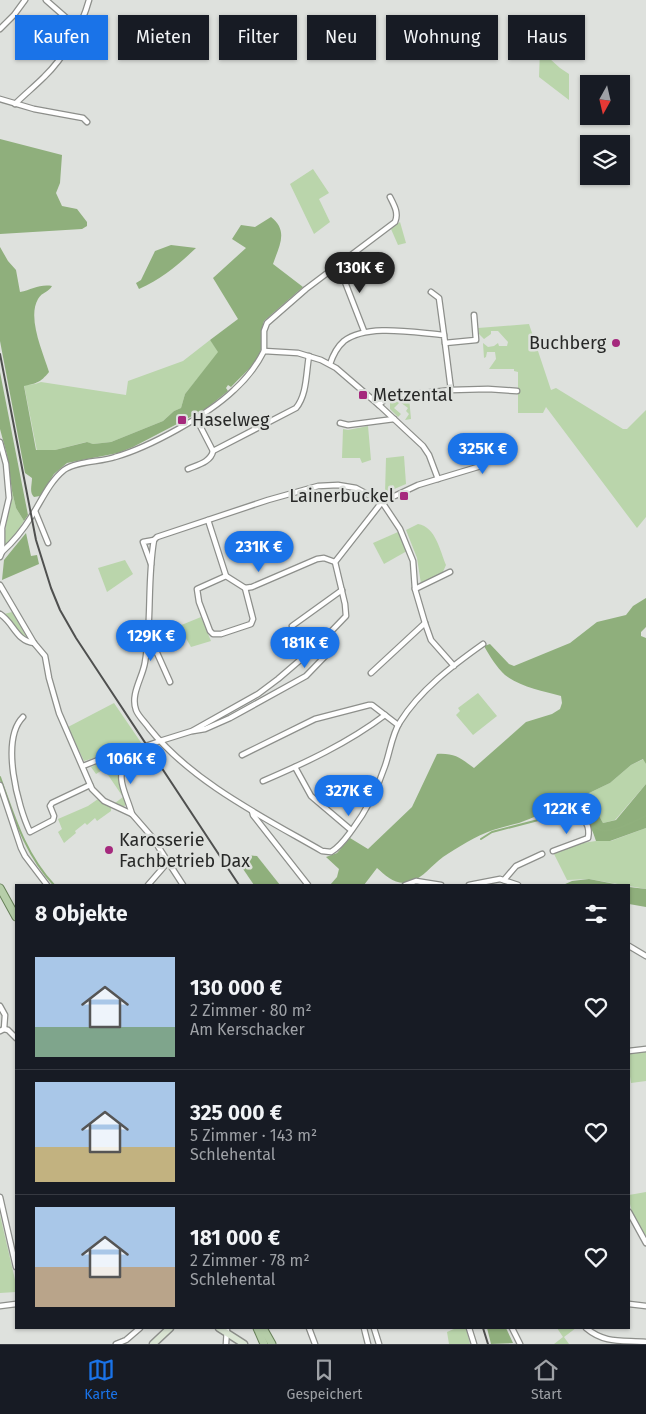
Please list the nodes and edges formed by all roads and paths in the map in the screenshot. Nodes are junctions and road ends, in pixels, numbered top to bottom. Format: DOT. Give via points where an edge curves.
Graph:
graph roads {
  1 [pos="25,0"];
  2 [pos="46,0"];
  3 [pos="89,0"];
  4 [pos="63,15"];
  5 [pos="83,15"];
  6 [pos="0,29"];
  7 [pos="59,60"];
  8 [pos="0,99"];
  9 [pos="15,104"];
  10 [pos="87,122"];
  11 [pos="390,196"];
  12 [pos="338,264"];
  13 [pos="432,292"];
  14 [pos="474,315"];
  15 [pos="364,331"];
  16 [pos="444,335"];
  17 [pos="445,343"];
  18 [pos="264,351"];
  19 [pos="309,356"];
  20 [pos="330,364"];
  21 [pos="451,390"];
  22 [pos="517,391"];
  23 [pos="379,404"];
  24 [pos="196,418"];
  25 [pos="394,419"];
  26 [pos="340,423"];
  27 [pos="504,440"];
  28 [pos="0,442"];
  29 [pos="213,451"];
  30 [pos="188,468"];
  31 [pos="438,479"];
  32 [pos="382,502"];
  33 [pos="35,511"];
  34 [pos="208,520"];
  35 [pos="154,540"];
  36 [pos="48,543"];
  37 [pos="1,555"];
  38 [pos="335,562"];
  39 [pos="152,566"];
  40 [pos="450,572"];
  41 [pos="226,576"];
  42 [pos="0,585"];
  43 [pos="244,588"];
  44 [pos="416,589"];
  45 [pos="342,590"];
  46 [pos="0,614"];
  47 [pos="424,623"];
  48 [pos="292,626"];
  49 [pos="149,634"];
  50 [pos="34,643"];
  51 [pos="483,644"];
  52 [pos="335,646"];
  53 [pos="454,666"];
  54 [pos="371,674"];
  55 [pos="170,682"];
  56 [pos="384,715"];
  57 [pos="23,718"];
  58 [pos="398,725"];
  59 [pos="192,731"];
  60 [pos="160,741"];
  61 [pos="126,753"];
  62 [pos="242,755"];
  63 [pos="83,766"];
  64 [pos="295,767"];
  65 [pos="263,781"];
  66 [pos="90,785"];
  67 [pos="0,786"];
  68 [pos="252,811"];
  69 [pos="132,814"];
  70 [pos="545,814"];
  71 [pos="351,830"];
  72 [pos="553,850"];
  73 [pos="542,854"];
  74 [pos="168,862"];
  75 [pos="504,880"];
  76 [pos="46,884"];
  77 [pos="149,884"];
  78 [pos="183,884"];
  79 [pos="307,884"];
  80 [pos="408,884"];
  81 [pos="435,884"];
  82 [pos="473,884"];
  83 [pos="515,884"];
  84 [pos="0,888"];
  85 [pos="15,915"];
  86 [pos="630,947"];
  87 [pos="646,956"];
  88 [pos="0,1006"];
  89 [pos="2,1030"];
  90 [pos="15,1037"];
  91 [pos="646,1049"];
  92 [pos="630,1050"];
  93 [pos="0,1197"];
  94 [pos="630,1218"];
  95 [pos="646,1243"];
  96 [pos="15,1263"];
  97 [pos="15,1304"];
  98 [pos="630,1304"];
  99 [pos="0,1306"];
  100 [pos="646,1306"];
  101 [pos="139,1329"];
  102 [pos="169,1329"];
  103 [pos="257,1329"];
  104 [pos="264,1329"];
  105 [pos="308,1329"];
  106 [pos="364,1329"];
  107 [pos="374,1329"];
  108 [pos="469,1329"];
  109 [pos="512,1329"];
  110 [pos="587,1329"];
  111 [pos="227,1330"];
  112 [pos="646,1342"];
  113 [pos="116,1344"];
  114 [pos="153,1344"];
  115 [pos="226,1344"];
  116 [pos="244,1344"];
  117 [pos="264,1344"];
  118 [pos="272,1344"];
  119 [pos="315,1344"];
  120 [pos="368,1344"];
  121 [pos="379,1344"];
  122 [pos="474,1344"];
  123 [pos="520,1344"];
  1 -- 6 [label="street"];
  2 -- 4 [label="street"];
  3 -- 5 [label="street"];
  7 -- 9 [label="street"];
  8 -- 9 [label="street"];
  9 -- 10 [label="street" via="83,118"];
  11 -- 12 [label="street" via="397,217 395,222"];
  12 -- 15 [label="street"];
  12 -- 18 [label="street" via="267,324"];
  13 -- 16 [label="street" via="440,298"];
  14 -- 17 [label="street" via="476,340"];
  15 -- 16 [label="street"];
  15 -- 20 [label="street" via="345,340 337,348"];
  16 -- 17 [label="street"];
  17 -- 21 [label="street"];
  18 -- 19 [label="street"];
  18 -- 24 [label="street" via="234,390"];
  19 -- 20 [label="street"];
  19 -- 29 [label="street" via="303,396 296,408"];
  20 -- 23 [label="street"];
  21 -- 22 [label="street"];
  21 -- 23 [label="street" via="388,397"];
  23 -- 25 [label="street"];
  24 -- 29 [label="street"];
  24 -- 33 [label="street" via="114,458 64,470"];
  25 -- 26 [label="street" via="348,425"];
  25 -- 31 [label="street" via="429,455"];
  27 -- 31 [label="street" via="496,454 481,466"];
  28 -- 37 [label="street" via="6,464 8,498"];
  29 -- 30 [label="street" via="209,459"];
  31 -- 32 [label="street"];
  32 -- 34 [label="street" via="356,488 318,486"];
  32 -- 38 [label="street"];
  32 -- 44 [label="street" via="407,544 413,561"];
  33 -- 36 [label="street"];
  33 -- 37 [label="street"];
  34 -- 35 [label="street"];
  34 -- 41 [label="street"];
  35 -- 39 [label="street"];
  35 -- 39 [label="street" via="143,542"];
  38 -- 43 [label="street" via="317,559"];
  38 -- 45 [label="street"];
  39 -- 49 [label="street"];
  40 -- 44 [label="street"];
  41 -- 43 [label="street"];
  41 -- 43 [label="street" via="197,589 213,634 252,624"];
  42 -- 50 [label="street"];
  44 -- 47 [label="street"];
  45 -- 48 [label="street"];
  45 -- 59 [label="street" via="346,616 320,643 258,694"];
  46 -- 50 [label="street" via="21,639"];
  47 -- 53 [label="street" via="432,640"];
  47 -- 54 [label="street"];
  49 -- 55 [label="street"];
  49 -- 60 [label="street" via="134,704"];
  50 -- 63 [label="street" via="44,656 59,713"];
  51 -- 53 [label="street"];
  52 -- 59 [label="street" via="306,676 230,718"];
  53 -- 58 [label="street" via="418,698"];
  56 -- 58 [label="street"];
  56 -- 62 [label="street" via="369,705 316,720"];
  56 -- 64 [label="street" via="347,741"];
  57 -- 66 [label="street" via="14,739 12,770 22,814 30,832 54,819 52,803"];
  58 -- 71 [label="street" via="376,790"];
  59 -- 60 [label="street"];
  60 -- 61 [label="street"];
  60 -- 68 [label="street" via="192,769"];
  61 -- 63 [label="street"];
  61 -- 69 [label="street" via="120,779"];
  63 -- 66 [label="street"];
  64 -- 65 [label="street"];
  64 -- 71 [label="street" via="311,796"];
  66 -- 69 [label="street" via="104,801"];
  67 -- 76 [label="street" via="24,856"];
  68 -- 71 [label="street" via="327,852 335,850"];
  68 -- 79 [label="street"];
  69 -- 74 [label="street"];
  70 -- 72 [label="street" via="562,812 578,815 588,830 588,838"];
  73 -- 75 [label="street" via="516,866"];
  74 -- 77 [label="street"];
  74 -- 78 [label="street"];
  75 -- 82 [label="street"];
  75 -- 83 [label="street"];
  80 -- 81 [label="street" via="416,881"];
  84 -- 85 [label="main road"];
  86 -- 87 [label="street"];
  88 -- 89 [label="street" via="6,1015"];
  89 -- 90 [label="street" via="8,1030"];
  91 -- 92 [label="street"];
  93 -- 96 [label="street"];
  94 -- 95 [label="street"];
  97 -- 99 [label="street"];
  98 -- 100 [label="street"];
  101 -- 113 [label="street"];
  102 -- 114 [label="street"];
  103 -- 117 [label="main road"];
  104 -- 118 [label="main road"];
  105 -- 119 [label="street"];
  106 -- 120 [label="street"];
  107 -- 121 [label="street"];
  108 -- 122 [label="street"];
  109 -- 123 [label="street"];
  110 -- 112 [label="street" via="613,1343"];
  111 -- 115 [label="street"];
  111 -- 116 [label="street"];
}
